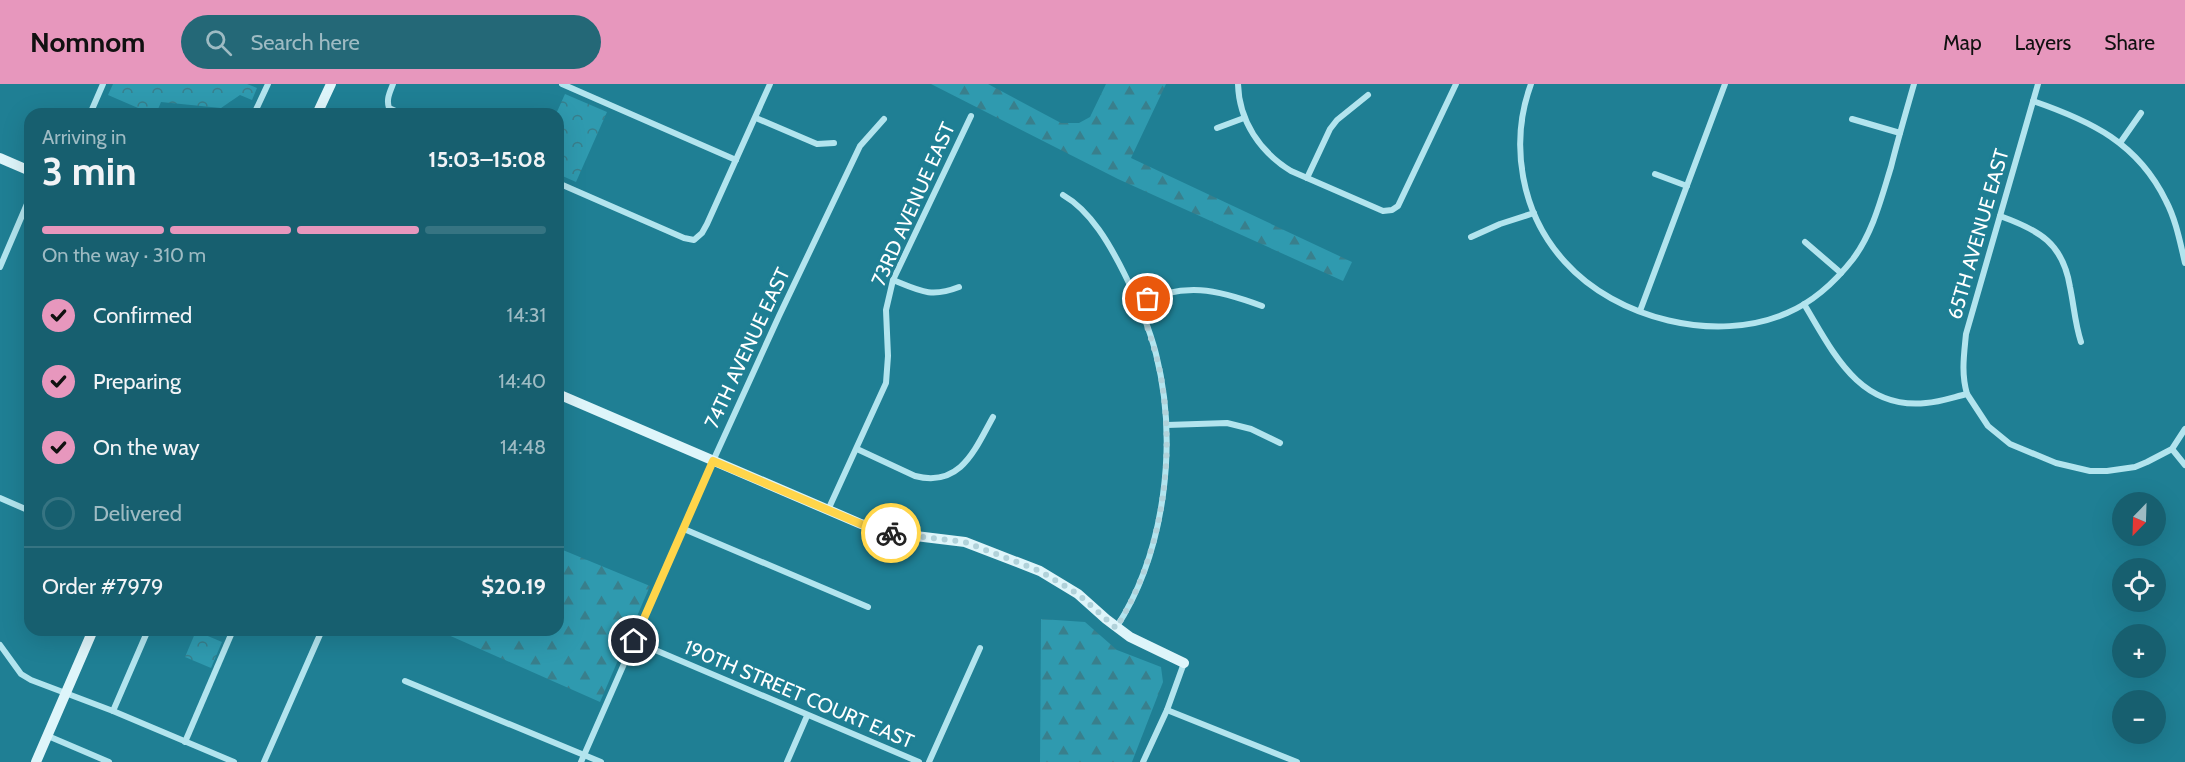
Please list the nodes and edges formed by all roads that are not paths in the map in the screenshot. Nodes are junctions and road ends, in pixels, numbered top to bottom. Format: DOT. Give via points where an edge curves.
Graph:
graph roads {
  1 [pos="103,84"];
  2 [pos="268,84"];
  3 [pos="331,84"];
  4 [pos="393,84"];
  5 [pos="562,84"];
  6 [pos="770,84"];
  7 [pos="1238,84"];
  8 [pos="1456,84"];
  9 [pos="1531,84"];
  10 [pos="1725,84"];
  11 [pos="1914,84"];
  12 [pos="2038,84"];
  13 [pos="1368,95"];
  14 [pos="2033,101"];
  15 [pos="93,108"];
  16 [pos="257,108"];
  17 [pos="320,108"];
  18 [pos="389,108"];
  19 [pos="2141,113"];
  20 [pos="970,116"];
  21 [pos="756,118"];
  22 [pos="1244,118"];
  23 [pos="884,119"];
  24 [pos="1852,119"];
  25 [pos="1217,128"];
  26 [pos="1900,133"];
  27 [pos="834,142"];
  28 [pos="2120,143"];
  29 [pos="0,158"];
  30 [pos="736,160"];
  31 [pos="24,168"];
  32 [pos="1655,174"];
  33 [pos="1307,178"];
  34 [pos="564,186"];
  35 [pos="1687,186"];
  36 [pos="1063,195"];
  37 [pos="24,211"];
  38 [pos="1534,213"];
  39 [pos="2000,216"];
  40 [pos="1471,237"];
  41 [pos="1805,242"];
  42 [pos="2185,263"];
  43 [pos="0,267"];
  44 [pos="1841,273"];
  45 [pos="893,280"];
  46 [pos="959,286"];
  47 [pos="1139,303"];
  48 [pos="1804,304"];
  49 [pos="1262,306"];
  50 [pos="1640,311"];
  51 [pos="2081,342"];
  52 [pos="1967,394"];
  53 [pos="564,397"];
  54 [pos="993,417"];
  55 [pos="1167,425"];
  56 [pos="2185,429"];
  57 [pos="1280,443"];
  58 [pos="857,449"];
  59 [pos="2172,449"];
  60 [pos="713,461"];
  61 [pos="2185,465"];
  62 [pos="0,498"];
  63 [pos="24,508"];
  64 [pos="828,510"];
  65 [pos="684,529"];
  66 [pos="868,607"];
  67 [pos="1116,628"];
  68 [pos="90,636"];
  69 [pos="145,636"];
  70 [pos="230,636"];
  71 [pos="319,636"];
  72 [pos="634,641"];
  73 [pos="0,645"];
  74 [pos="980,648"];
  75 [pos="1185,663"];
  76 [pos="405,681"];
  77 [pos="65,693"];
  78 [pos="1167,710"];
  79 [pos="113,711"];
  80 [pos="807,716"];
  81 [pos="48,736"];
  82 [pos="185,742"];
  83 [pos="584,755"];
  84 [pos="36,762"];
  85 [pos="109,762"];
  86 [pos="234,762"];
  87 [pos="264,762"];
  88 [pos="581,762"];
  89 [pos="601,762"];
  90 [pos="787,762"];
  91 [pos="919,762"];
  92 [pos="929,762"];
  93 [pos="1143,762"];
  94 [pos="1298,762"];
  1 -- 15 [label="street"];
  2 -- 16 [label="street"];
  3 -- 17 [label="street"];
  4 -- 18 [label="street" via="387,100"];
  5 -- 30 [label="street"];
  6 -- 21 [label="street"];
  7 -- 22 [label="street"];
  8 -- 33 [label="street" via="1402,200 1392,210 1383,211"];
  9 -- 38 [label="street" via="1520,142 1521,171"];
  10 -- 35 [label="street"];
  11 -- 26 [label="street"];
  12 -- 14 [label="street, 65TH AVENUE EAST"];
  13 -- 33 [label="street" via="1330,129"];
  14 -- 28 [label="street" via="2088,122"];
  14 -- 39 [label="street, 65TH AVENUE EAST"];
  19 -- 28 [label="street"];
  20 -- 45 [label="street, 73RD AVENUE EAST"];
  21 -- 27 [label="street" via="817,144"];
  21 -- 30 [label="street"];
  22 -- 25 [label="street"];
  22 -- 33 [label="street" via="1257,142 1278,163"];
  23 -- 60 [label="street, 74TH AVENUE EAST" via="860,146"];
  24 -- 26 [label="street"];
  26 -- 44 [label="street" via="1874,222"];
  28 -- 42 [label="street" via="2143,164 2166,200"];
  29 -- 31 [label="street"];
  30 -- 34 [label="street" via="707,224 694,240"];
  32 -- 35 [label="street"];
  35 -- 50 [label="street"];
  36 -- 47 [label="street" via="1076,202 1096,227 1116,256"];
  37 -- 43 [label="street"];
  38 -- 40 [label="street"];
  38 -- 50 [label="street" via="1565,263 1585,281"];
  39 -- 51 [label="street" via="2042,235 2057,250 2066,269 2074,323"];
  39 -- 52 [label="street, 65TH AVENUE EAST" via="1966,334 1962,369"];
  41 -- 44 [label="street"];
  44 -- 48 [label="street"];
  45 -- 46 [label="street" via="933,294"];
  45 -- 58 [label="street, 73RD AVENUE EAST" via="886,310 886,383"];
  47 -- 49 [label="street" via="1178,290 1207,290"];
  47 -- 55 [label="street" via="1155,352"];
  48 -- 50 [label="street" via="1767,320 1725,327 1676,322"];
  48 -- 52 [label="street" via="1845,370 1866,389 1887,399 1911,403"];
  52 -- 59 [label="street" via="1981,418 2000,437 2021,450 2073,468 2107,471 2135,467"];
  53 -- 60 [label="street"];
  54 -- 58 [label="street" via="962,467 942,477 915,476"];
  55 -- 57 [label="street" via="1227,423"];
  55 -- 67 [label="street" via="1158,523 1143,573"];
  56 -- 59 [label="street"];
  58 -- 64 [label="street, 73RD AVENUE EAST"];
  59 -- 61 [label="street"];
  60 -- 64 [label="street"];
  60 -- 65 [label="street, 74TH AVENUE EAST"];
  62 -- 63 [label="street"];
  64 -- 67 [label="street" via="891,532 953,539 982,547 1059,581"];
  65 -- 66 [label="street"];
  65 -- 72 [label="street, 74TH AVENUE EAST"];
  67 -- 75 [label="street"];
  68 -- 77 [label="street"];
  69 -- 79 [label="street"];
  70 -- 82 [label="street"];
  71 -- 87 [label="street"];
  72 -- 80 [label="street, 190TH STREET COURT EAST"];
  72 -- 83 [label="street, 74TH AVENUE EAST"];
  73 -- 77 [label="street" via="21,674"];
  74 -- 92 [label="street"];
  75 -- 78 [label="street"];
  76 -- 83 [label="street"];
  77 -- 79 [label="street"];
  77 -- 81 [label="street"];
  78 -- 93 [label="street"];
  78 -- 94 [label="street"];
  79 -- 82 [label="street"];
  80 -- 90 [label="street"];
  80 -- 91 [label="street, 190TH STREET COURT EAST"];
  81 -- 84 [label="street"];
  81 -- 85 [label="street"];
  82 -- 86 [label="street"];
  83 -- 88 [label="street, 74TH AVENUE EAST"];
  83 -- 89 [label="street"];
}
